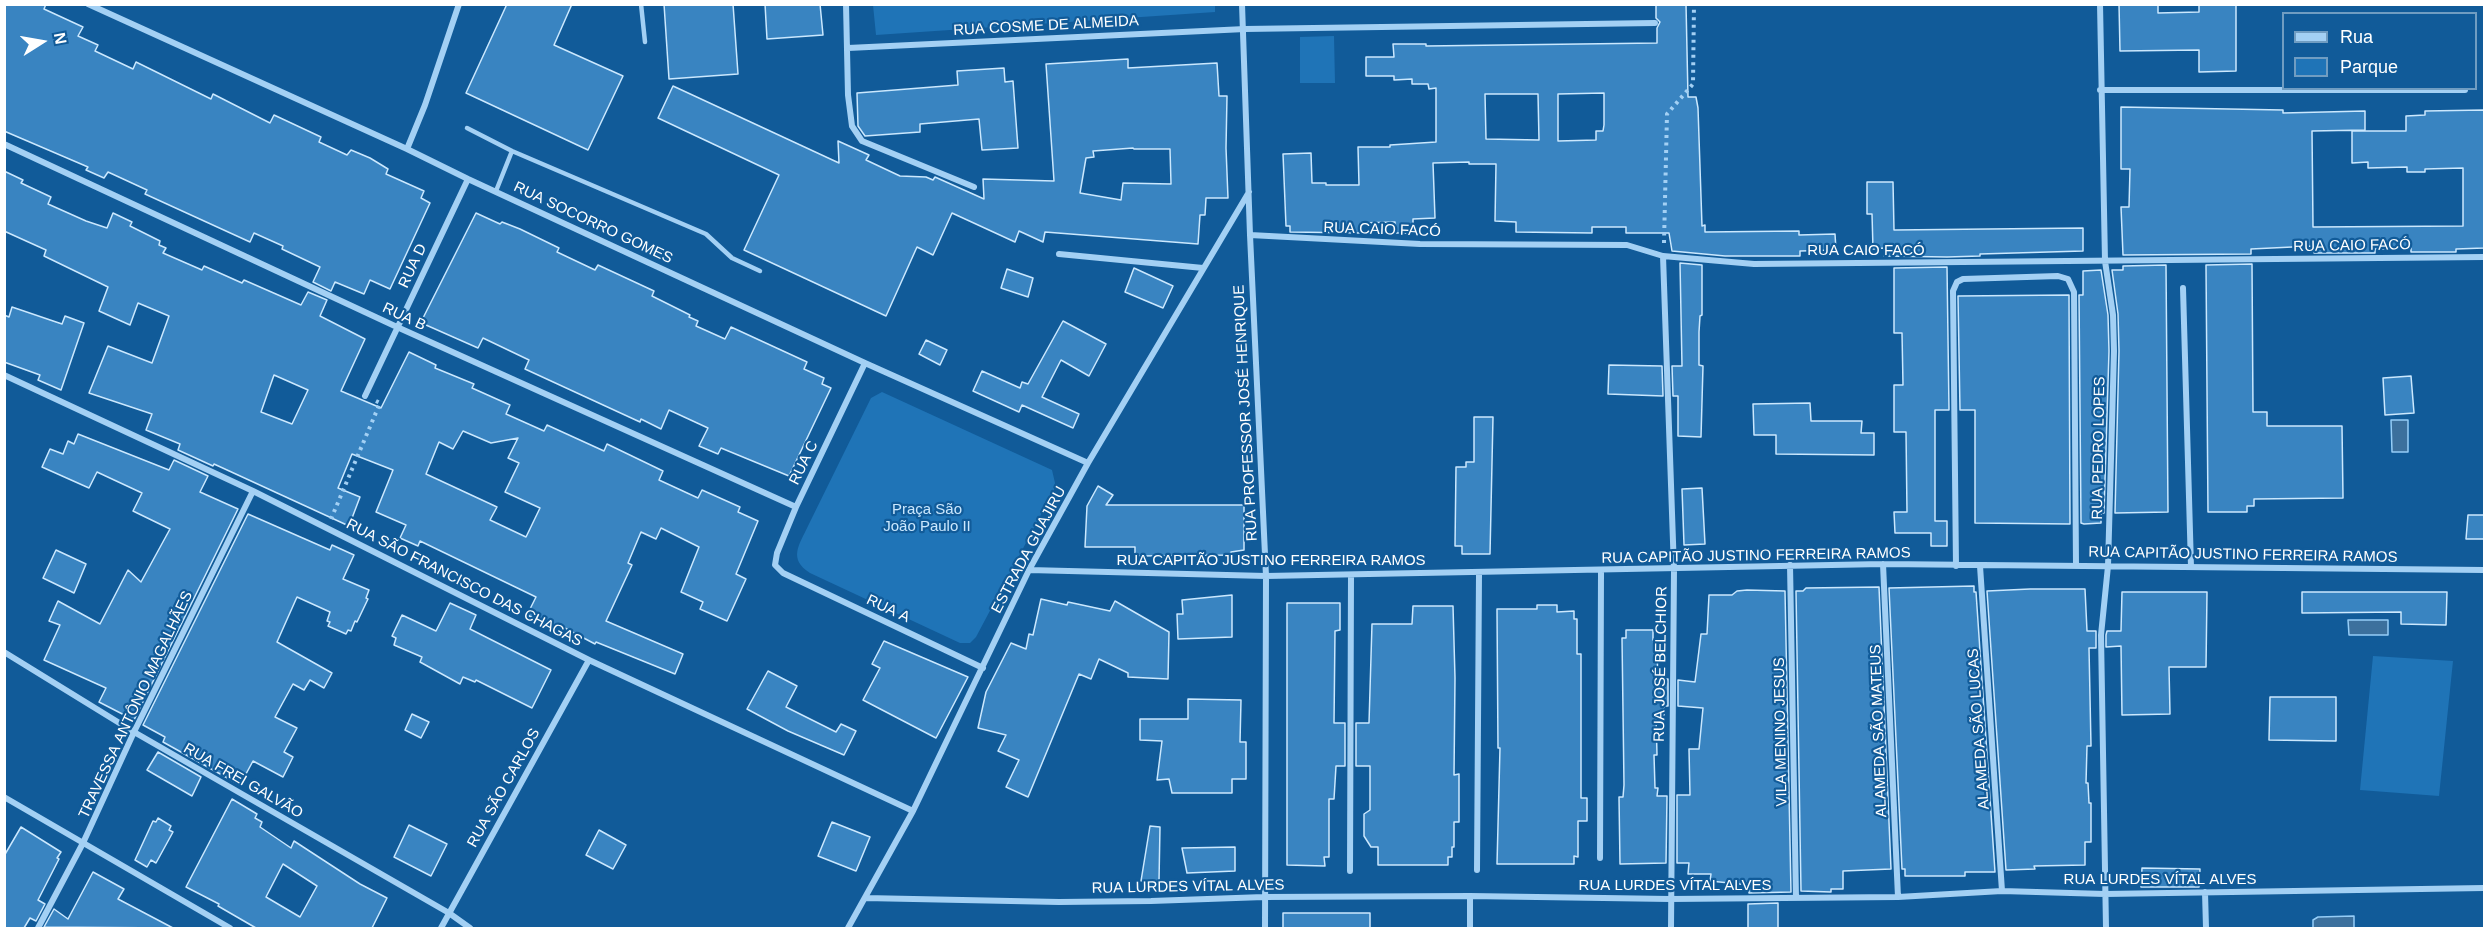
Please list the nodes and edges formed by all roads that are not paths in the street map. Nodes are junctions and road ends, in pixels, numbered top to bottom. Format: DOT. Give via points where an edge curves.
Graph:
graph roads {
  1 [pos="88,4"];
  2 [pos="459,4"];
  3 [pos="641,4"];
  4 [pos="846,4"];
  5 [pos="1242,4"];
  6 [pos="2100,4"];
  7 [pos="1655,22"];
  8 [pos="1245,29"];
  9 [pos="645,42"];
  10 [pos="848,48"];
  11 [pos="2100,90"];
  12 [pos="2465,90"];
  13 [pos="467,129"];
  14 [pos="4,144"];
  15 [pos="407,149"];
  16 [pos="512,151"];
  17 [pos="468,179"];
  18 [pos="974,187"];
  19 [pos="496,191"];
  20 [pos="1249,192"];
  21 [pos="1250,235"];
  22 [pos="1059,254"];
  23 [pos="1664,256"];
  24 [pos="2484,257"];
  25 [pos="2105,261"];
  26 [pos="1203,268"];
  27 [pos="760,271"];
  28 [pos="2183,288"];
  29 [pos="397,327"];
  30 [pos="865,363"];
  31 [pos="4,375"];
  32 [pos="365,396"];
  33 [pos="1088,463"];
  34 [pos="253,491"];
  35 [pos="796,507"];
  36 [pos="1883,564"];
  37 [pos="1790,565"];
  38 [pos="1956,566"];
  39 [pos="1980,566"];
  40 [pos="2076,566"];
  41 [pos="2108,566"];
  42 [pos="2191,567"];
  43 [pos="1029,570"];
  44 [pos="1674,570"];
  45 [pos="2484,570"];
  46 [pos="1601,571"];
  47 [pos="783,573"];
  48 [pos="1479,574"];
  49 [pos="1351,575"];
  50 [pos="1266,576"];
  51 [pos="4,652"];
  52 [pos="589,660"];
  53 [pos="983,668"];
  54 [pos="134,732"];
  55 [pos="4,797"];
  56 [pos="913,811"];
  57 [pos="83,843"];
  58 [pos="1600,858"];
  59 [pos="1477,870"];
  60 [pos="1350,871"];
  61 [pos="2484,888"];
  62 [pos="2002,891"];
  63 [pos="2205,892"];
  64 [pos="2105,894"];
  65 [pos="1470,896"];
  66 [pos="1264,897"];
  67 [pos="1898,897"];
  68 [pos="865,898"];
  69 [pos="1796,898"];
  70 [pos="1670,899"];
  71 [pos="449,913"];
  72 [pos="38,928"];
  73 [pos="230,928"];
  74 [pos="441,928"];
  75 [pos="470,928"];
  76 [pos="848,928"];
  77 [pos="1265,928"];
  78 [pos="1470,928"];
  79 [pos="1671,928"];
  80 [pos="2106,928"];
  81 [pos="2206,928"];
  1 -- 15 [label="street, RUA SOCORRO GOMES"];
  2 -- 15 [label="street"];
  3 -- 9 [label="lane"];
  4 -- 10 [label="street"];
  5 -- 8 [label="street, RUA PROFESSOR JOSÉ HENRIQUE"];
  6 -- 11 [label="street, RUA PEDRO LOPES"];
  7 -- 8 [label="street, RUA COSME DE ALMEIDA"];
  8 -- 10 [label="street, RUA COSME DE ALMEIDA"];
  8 -- 20 [label="street, RUA PROFESSOR JOSÉ HENRIQUE"];
  10 -- 18 [label="street" via="852,126 862,141"];
  11 -- 12 [label="street"];
  11 -- 25 [label="street, RUA PEDRO LOPES"];
  13 -- 16 [label="lane"];
  14 -- 29 [label="street, RUA B"];
  15 -- 17 [label="street, RUA SOCORRO GOMES"];
  16 -- 19 [label="lane"];
  16 -- 27 [label="lane" via="706,234 732,258"];
  17 -- 19 [label="street, RUA SOCORRO GOMES"];
  17 -- 29 [label="street, RUA D"];
  19 -- 30 [label="street, RUA SOCORRO GOMES"];
  20 -- 21 [label="street, RUA PROFESSOR JOSÉ HENRIQUE"];
  20 -- 26 [label="street, ESTRADA GUAJIRU"];
  21 -- 23 [label="street, RUA CAIO FACÓ" via="1420,244 1617,244"];
  21 -- 50 [label="street, RUA PROFESSOR JOSÉ HENRIQUE"];
  22 -- 26 [label="street"];
  23 -- 25 [label="street, RUA CAIO FACÓ" via="1754,264"];
  23 -- 44 [label="street, RUA JOSÉ BELCHIOR"];
  24 -- 25 [label="street, RUA CAIO FACÓ"];
  25 -- 41 [label="street, RUA PEDRO LOPES" via="2114,351"];
  26 -- 33 [label="street, ESTRADA GUAJIRU"];
  28 -- 42 [label="street"];
  29 -- 32 [label="street, RUA D"];
  29 -- 35 [label="street, RUA B"];
  30 -- 33 [label="street, RUA SOCORRO GOMES"];
  30 -- 35 [label="street, RUA C"];
  31 -- 34 [label="street, RUA SÃO FRANCISCO DAS CHAGAS"];
  33 -- 43 [label="street, ESTRADA GUAJIRU"];
  34 -- 52 [label="street, RUA SÃO FRANCISCO DAS CHAGAS"];
  34 -- 54 [label="street, TRAVESSA ANTÔNIO MAGALHÃES"];
  35 -- 47 [label="street, RUA C" via="775,560"];
  36 -- 37 [label="street, RUA CAPITÃO JUSTINO FERREIRA RAMOS"];
  36 -- 38 [label="street, RUA CAPITÃO JUSTINO FERREIRA RAMOS"];
  36 -- 67 [label="street, ALAMEDA SÃO MATEUS"];
  37 -- 44 [label="street, RUA CAPITÃO JUSTINO FERREIRA RAMOS"];
  37 -- 69 [label="street, VILA MENINO JESUS"];
  38 -- 39 [label="street, RUA CAPITÃO JUSTINO FERREIRA RAMOS"];
  38 -- 40 [label="street" via="1953,291 1963,279 2058,276 2068,279 2074,292"];
  39 -- 40 [label="street, RUA CAPITÃO JUSTINO FERREIRA RAMOS"];
  39 -- 62 [label="street, ALAMEDA SÃO LUCAS"];
  40 -- 41 [label="street, RUA CAPITÃO JUSTINO FERREIRA RAMOS"];
  41 -- 42 [label="street, RUA CAPITÃO JUSTINO FERREIRA RAMOS"];
  41 -- 64 [label="street, RUA PEDRO LOPES" via="2101,635"];
  42 -- 45 [label="street, RUA CAPITÃO JUSTINO FERREIRA RAMOS"];
  43 -- 50 [label="street, RUA CAPITÃO JUSTINO FERREIRA RAMOS"];
  43 -- 53 [label="street, ESTRADA GUAJIRU"];
  44 -- 46 [label="street, RUA CAPITÃO JUSTINO FERREIRA RAMOS"];
  44 -- 70 [label="street, RUA JOSÉ BELCHIOR"];
  46 -- 48 [label="street, RUA CAPITÃO JUSTINO FERREIRA RAMOS"];
  46 -- 58 [label="street"];
  47 -- 53 [label="street, RUA A"];
  48 -- 49 [label="street, RUA CAPITÃO JUSTINO FERREIRA RAMOS"];
  48 -- 59 [label="street"];
  49 -- 50 [label="street, RUA CAPITÃO JUSTINO FERREIRA RAMOS"];
  49 -- 60 [label="street"];
  50 -- 66 [label="street, RUA PROFESSOR JOSÉ HENRIQUE"];
  51 -- 54 [label="street, RUA FREI GALVÃO"];
  52 -- 56 [label="street, RUA SÃO FRANCISCO DAS CHAGAS"];
  52 -- 71 [label="street, RUA SÃO CARLOS"];
  53 -- 56 [label="street, ESTRADA GUAJIRU"];
  54 -- 57 [label="street, TRAVESSA ANTÔNIO MAGALHÃES"];
  54 -- 71 [label="street, RUA FREI GALVÃO"];
  55 -- 57 [label="street"];
  56 -- 68 [label="street, ESTRADA GUAJIRU"];
  57 -- 72 [label="street, TRAVESSA ANTÔNIO MAGALHÃES"];
  57 -- 73 [label="street"];
  61 -- 63 [label="street, RUA LURDES VÍTAL ALVES"];
  62 -- 64 [label="street, RUA LURDES VÍTAL ALVES"];
  62 -- 67 [label="street, RUA LURDES VÍTAL ALVES"];
  63 -- 64 [label="street, RUA LURDES VÍTAL ALVES"];
  63 -- 81 [label="street"];
  64 -- 80 [label="street, RUA PEDRO LOPES"];
  65 -- 66 [label="street, RUA LURDES VÍTAL ALVES"];
  65 -- 70 [label="street, RUA LURDES VÍTAL ALVES"];
  65 -- 78 [label="street"];
  66 -- 68 [label="street, RUA LURDES VÍTAL ALVES" via="1082,902"];
  66 -- 77 [label="street, RUA PROFESSOR JOSÉ HENRIQUE"];
  67 -- 69 [label="street, RUA LURDES VÍTAL ALVES"];
  68 -- 76 [label="street, ESTRADA GUAJIRU"];
  69 -- 70 [label="street, RUA LURDES VÍTAL ALVES"];
  70 -- 79 [label="street, RUA JOSÉ BELCHIOR"];
  71 -- 74 [label="street, RUA SÃO CARLOS"];
  71 -- 75 [label="street, RUA FREI GALVÃO"];
}
